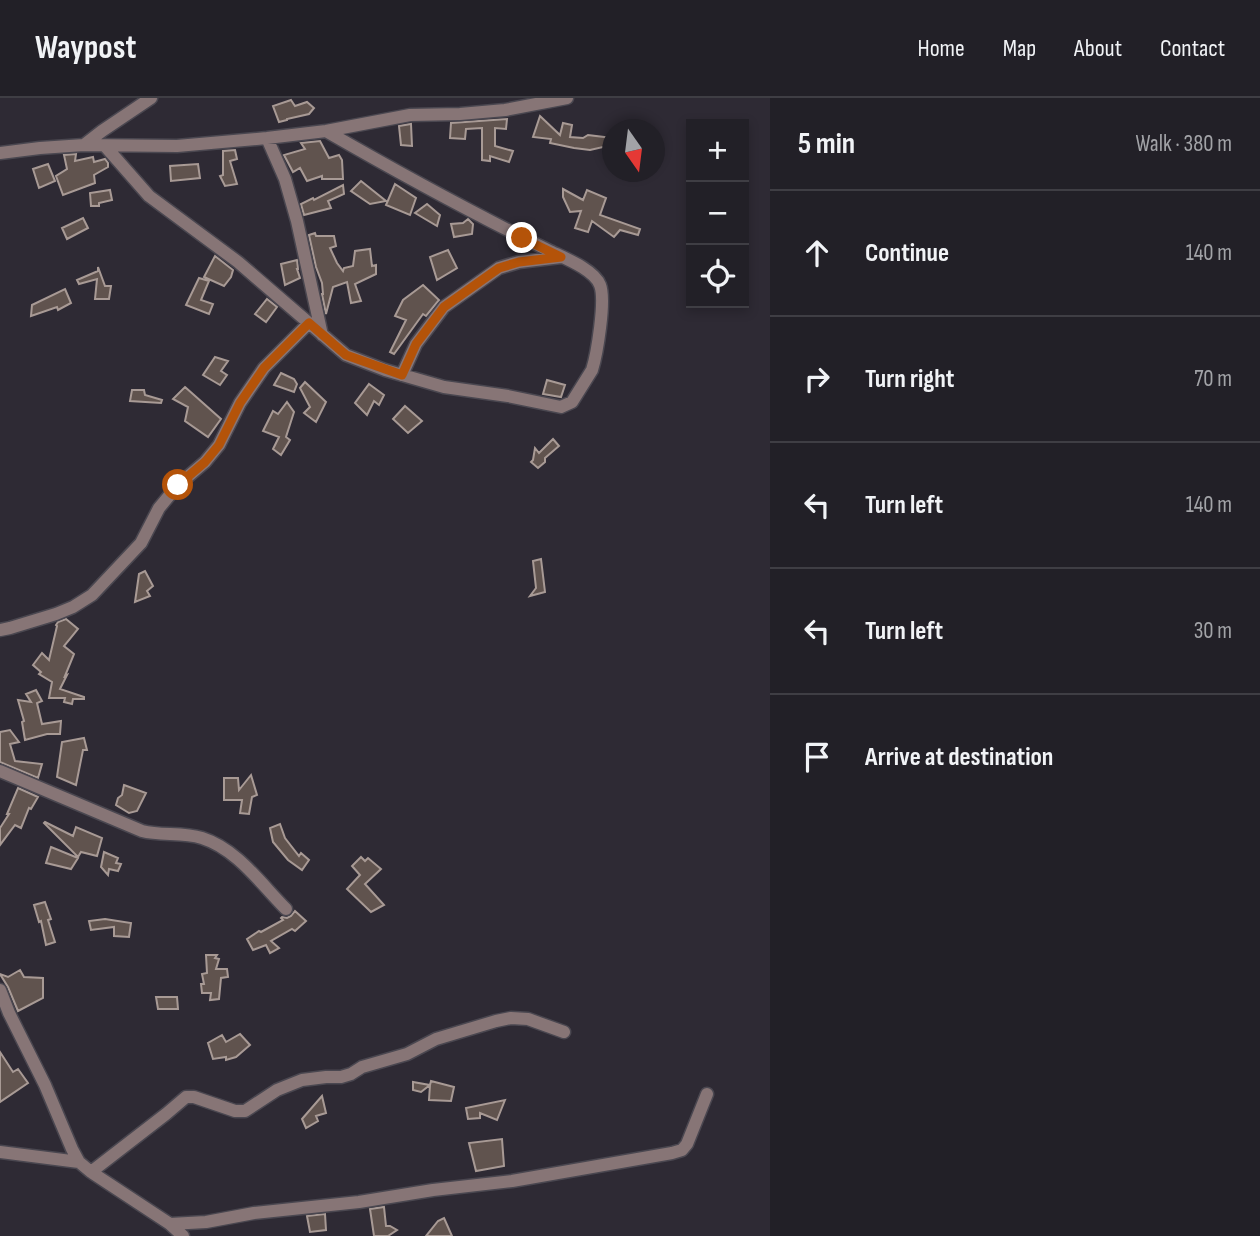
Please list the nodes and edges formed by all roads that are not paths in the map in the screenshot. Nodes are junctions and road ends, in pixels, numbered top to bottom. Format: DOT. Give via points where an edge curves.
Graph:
graph roads {
  1 [pos="151,98"];
  2 [pos="567,98"];
  3 [pos="326,131"];
  4 [pos="267,138"];
  5 [pos="84,145"];
  6 [pos="105,146"];
  7 [pos="0,153"];
  8 [pos="561,257"];
  9 [pos="309,323"];
  10 [pos="322,335"];
  11 [pos="402,375"];
  12 [pos="0,630"];
  13 [pos="0,771"];
  14 [pos="286,909"];
  15 [pos="0,990"];
  16 [pos="564,1032"];
  17 [pos="707,1094"];
  18 [pos="0,1152"];
  19 [pos="79,1162"];
  20 [pos="91,1172"];
  21 [pos="170,1224"];
  22 [pos="183,1236"];
  1 -- 5 [label="street"];
  2 -- 3 [label="street" via="505,110 410,115"];
  3 -- 4 [label="street"];
  3 -- 8 [label="street"];
  4 -- 6 [label="street" via="177,146"];
  4 -- 10 [label="street" via="298,221"];
  5 -- 6 [label="street"];
  5 -- 7 [label="street"];
  6 -- 9 [label="street" via="149,196"];
  8 -- 11 [label="street" via="499,268 444,307 416,344"];
  8 -- 11 [label="street" via="595,276 602,296 592,369 572,402 561,407 443,387"];
  9 -- 10 [label="street"];
  9 -- 12 [label="street" via="264,368 219,445 178,485 159,508 141,543 92,595 56,614"];
  10 -- 11 [label="street" via="346,355"];
  13 -- 14 [label="street" via="142,831 203,838 228,850"];
  15 -- 19 [label="street"];
  16 -- 20 [label="street" via="528,1019 496,1021 436,1039 351,1074 302,1080 245,1111 186,1097"];
  17 -- 21 [label="street" via="687,1144 672,1153 512,1181"];
  18 -- 19 [label="street"];
  19 -- 20 [label="street"];
  20 -- 21 [label="street"];
  21 -- 22 [label="street"];
}
